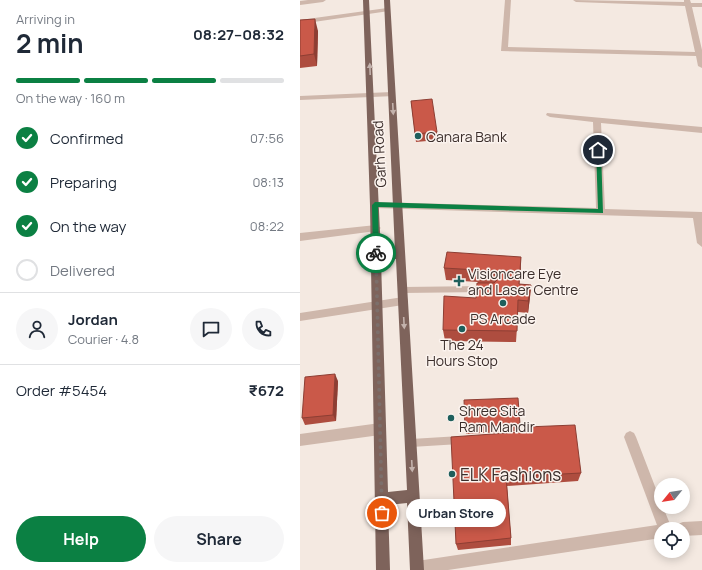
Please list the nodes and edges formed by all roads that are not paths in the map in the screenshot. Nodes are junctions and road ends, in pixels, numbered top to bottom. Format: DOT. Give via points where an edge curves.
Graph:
graph roads {
  1 [pos="323,0"];
  2 [pos="366,0"];
  3 [pos="508,0"];
  4 [pos="576,0"];
  5 [pos="688,2"];
  6 [pos="300,3"];
  7 [pos="387,5"];
  8 [pos="702,5"];
  9 [pos="368,12"];
  10 [pos="300,22"];
  11 [pos="701,54"];
  12 [pos="702,66"];
  13 [pos="392,94"];
  14 [pos="371,95"];
  15 [pos="300,98"];
  16 [pos="550,115"];
  17 [pos="596,120"];
  18 [pos="702,130"];
  19 [pos="375,205"];
  20 [pos="398,205"];
  21 [pos="601,211"];
  22 [pos="700,215"];
  23 [pos="376,228"];
  24 [pos="300,237"];
  25 [pos="702,243"];
  26 [pos="401,255"];
  27 [pos="376,257"];
  28 [pos="403,290"];
  29 [pos="494,290"];
  30 [pos="403,301"];
  31 [pos="377,304"];
  32 [pos="300,317"];
  33 [pos="380,429"];
  34 [pos="630,438"];
  35 [pos="300,440"];
  36 [pos="466,440"];
  37 [pos="411,443"];
  38 [pos="413,496"];
  39 [pos="382,499"];
  40 [pos="662,522"];
  41 [pos="702,528"];
  42 [pos="690,529"];
  43 [pos="654,532"];
  44 [pos="417,569"];
  45 [pos="383,570"];
  1 -- 6 [label="street"];
  2 -- 9 [label="main road, Garh Road"];
  3 -- 11 [label="street" via="504,49"];
  4 -- 5 [label="street"];
  5 -- 8 [label="street"];
  5 -- 11 [label="street"];
  7 -- 9 [label="street"];
  7 -- 13 [label="main road, Garh Road"];
  9 -- 10 [label="street"];
  14 -- 9 [label="main road, Garh Road, one-way"];
  11 -- 12 [label="street"];
  13 -- 14 [label="street"];
  13 -- 20 [label="main road, Garh Road, one-way"];
  14 -- 15 [label="street"];
  14 -- 19 [label="main road, Garh Road"];
  16 -- 17 [label="street"];
  17 -- 18 [label="street"];
  17 -- 21 [label="street"];
  19 -- 20 [label="street"];
  19 -- 23 [label="main road, Garh Road"];
  20 -- 21 [label="street"];
  20 -- 26 [label="main road, Garh Road"];
  21 -- 22 [label="street"];
  22 -- 25 [label="street"];
  23 -- 24 [label="street"];
  23 -- 27 [label="main road, Garh Road"];
  26 -- 27 [label="main road"];
  26 -- 28 [label="main road, Garh Road"];
  27 -- 31 [label="main road, Garh Road"];
  28 -- 29 [label="lane"];
  28 -- 30 [label="main road, Garh Road"];
  30 -- 31 [label="street"];
  30 -- 37 [label="main road, Garh Road, one-way"];
  31 -- 32 [label="street"];
  31 -- 33 [label="main road, Garh Road"];
  33 -- 35 [label="street"];
  33 -- 39 [label="main road, Garh Road"];
  34 -- 40 [label="street"];
  36 -- 37 [label="lane"];
  37 -- 38 [label="main road, Garh Road, one-way"];
  38 -- 39 [label="main road"];
  38 -- 44 [label="main road, Garh Road"];
  39 -- 45 [label="main road, Garh Road"];
  41 -- 42 [label="street"];
  43 -- 44 [label="street"];
}
